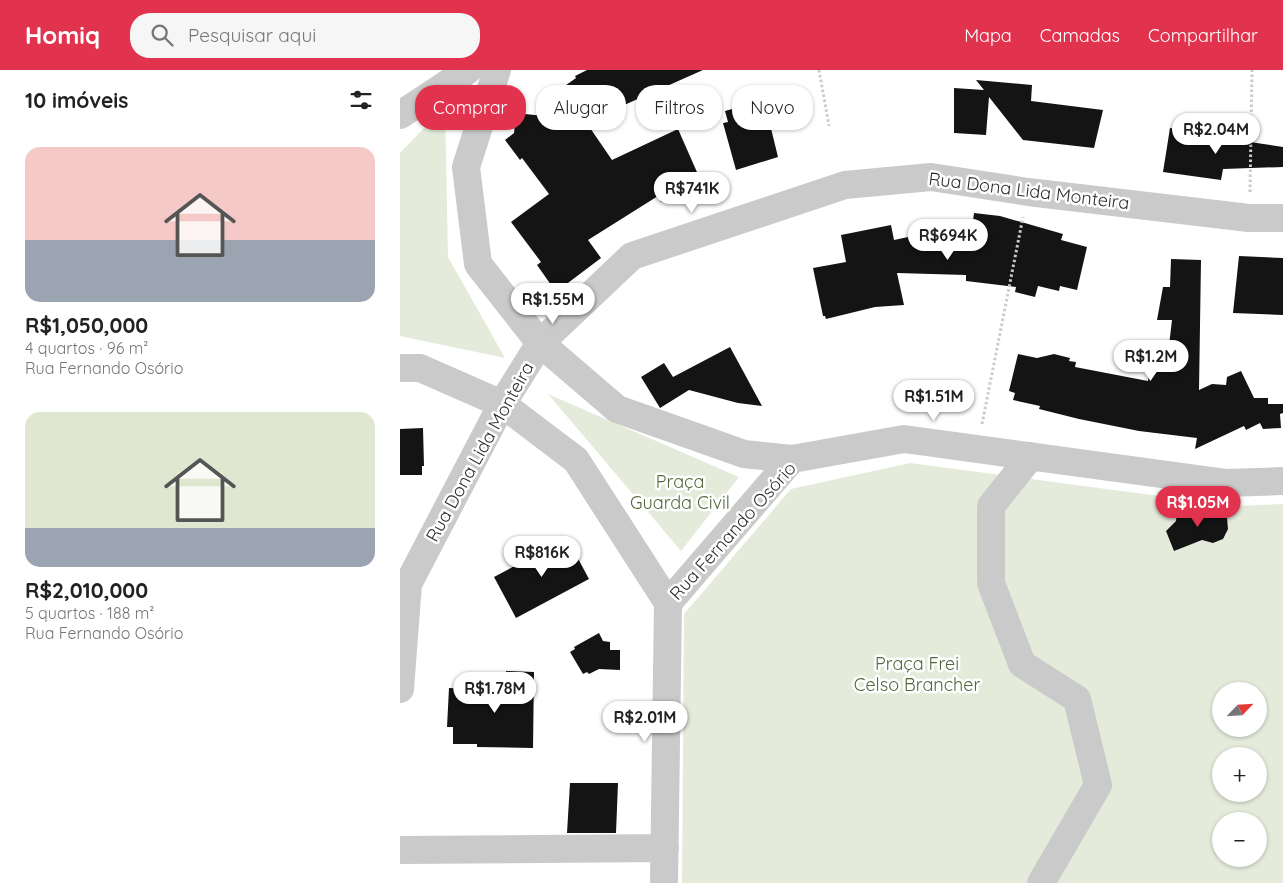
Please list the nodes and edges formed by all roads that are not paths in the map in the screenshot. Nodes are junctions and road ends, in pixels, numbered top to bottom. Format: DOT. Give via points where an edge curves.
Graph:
graph roads {
  1 [pos="468,70"];
  2 [pos="496,70"];
  3 [pos="400,115"];
  4 [pos="1283,218"];
  5 [pos="540,343"];
  6 [pos="400,368"];
  7 [pos="502,404"];
  8 [pos="1031,456"];
  9 [pos="792,459"];
  10 [pos="1283,481"];
  11 [pos="668,603"];
  12 [pos="400,689"];
  13 [pos="665,848"];
  14 [pos="400,850"];
  15 [pos="664,883"];
  16 [pos="1041,883"];
  1 -- 3 [label="street"];
  2 -- 5 [label="street" via="466,167 478,264"];
  4 -- 5 [label="street, Rua Dona Lida Monteira" via="1249,218 931,177 845,185 632,256"];
  5 -- 7 [label="street, Rua Dona Lida Monteira"];
  5 -- 9 [label="street" via="617,409 744,454"];
  6 -- 7 [label="street" via="420,368"];
  7 -- 11 [label="street" via="576,460"];
  7 -- 12 [label="street, Rua Dona Lida Monteira" via="408,584"];
  8 -- 9 [label="street, Rua Fernando Osório" via="904,439"];
  8 -- 10 [label="street, Rua Fernando Osório" via="1227,483"];
  8 -- 16 [label="street" via="991,506 991,584 1022,664 1077,698 1098,785"];
  9 -- 11 [label="street, Rua Fernando Osório"];
  11 -- 13 [label="street, Rua Fernando Osório"];
  13 -- 14 [label="street"];
  13 -- 15 [label="street, Rua Fernando Osório"];
}
